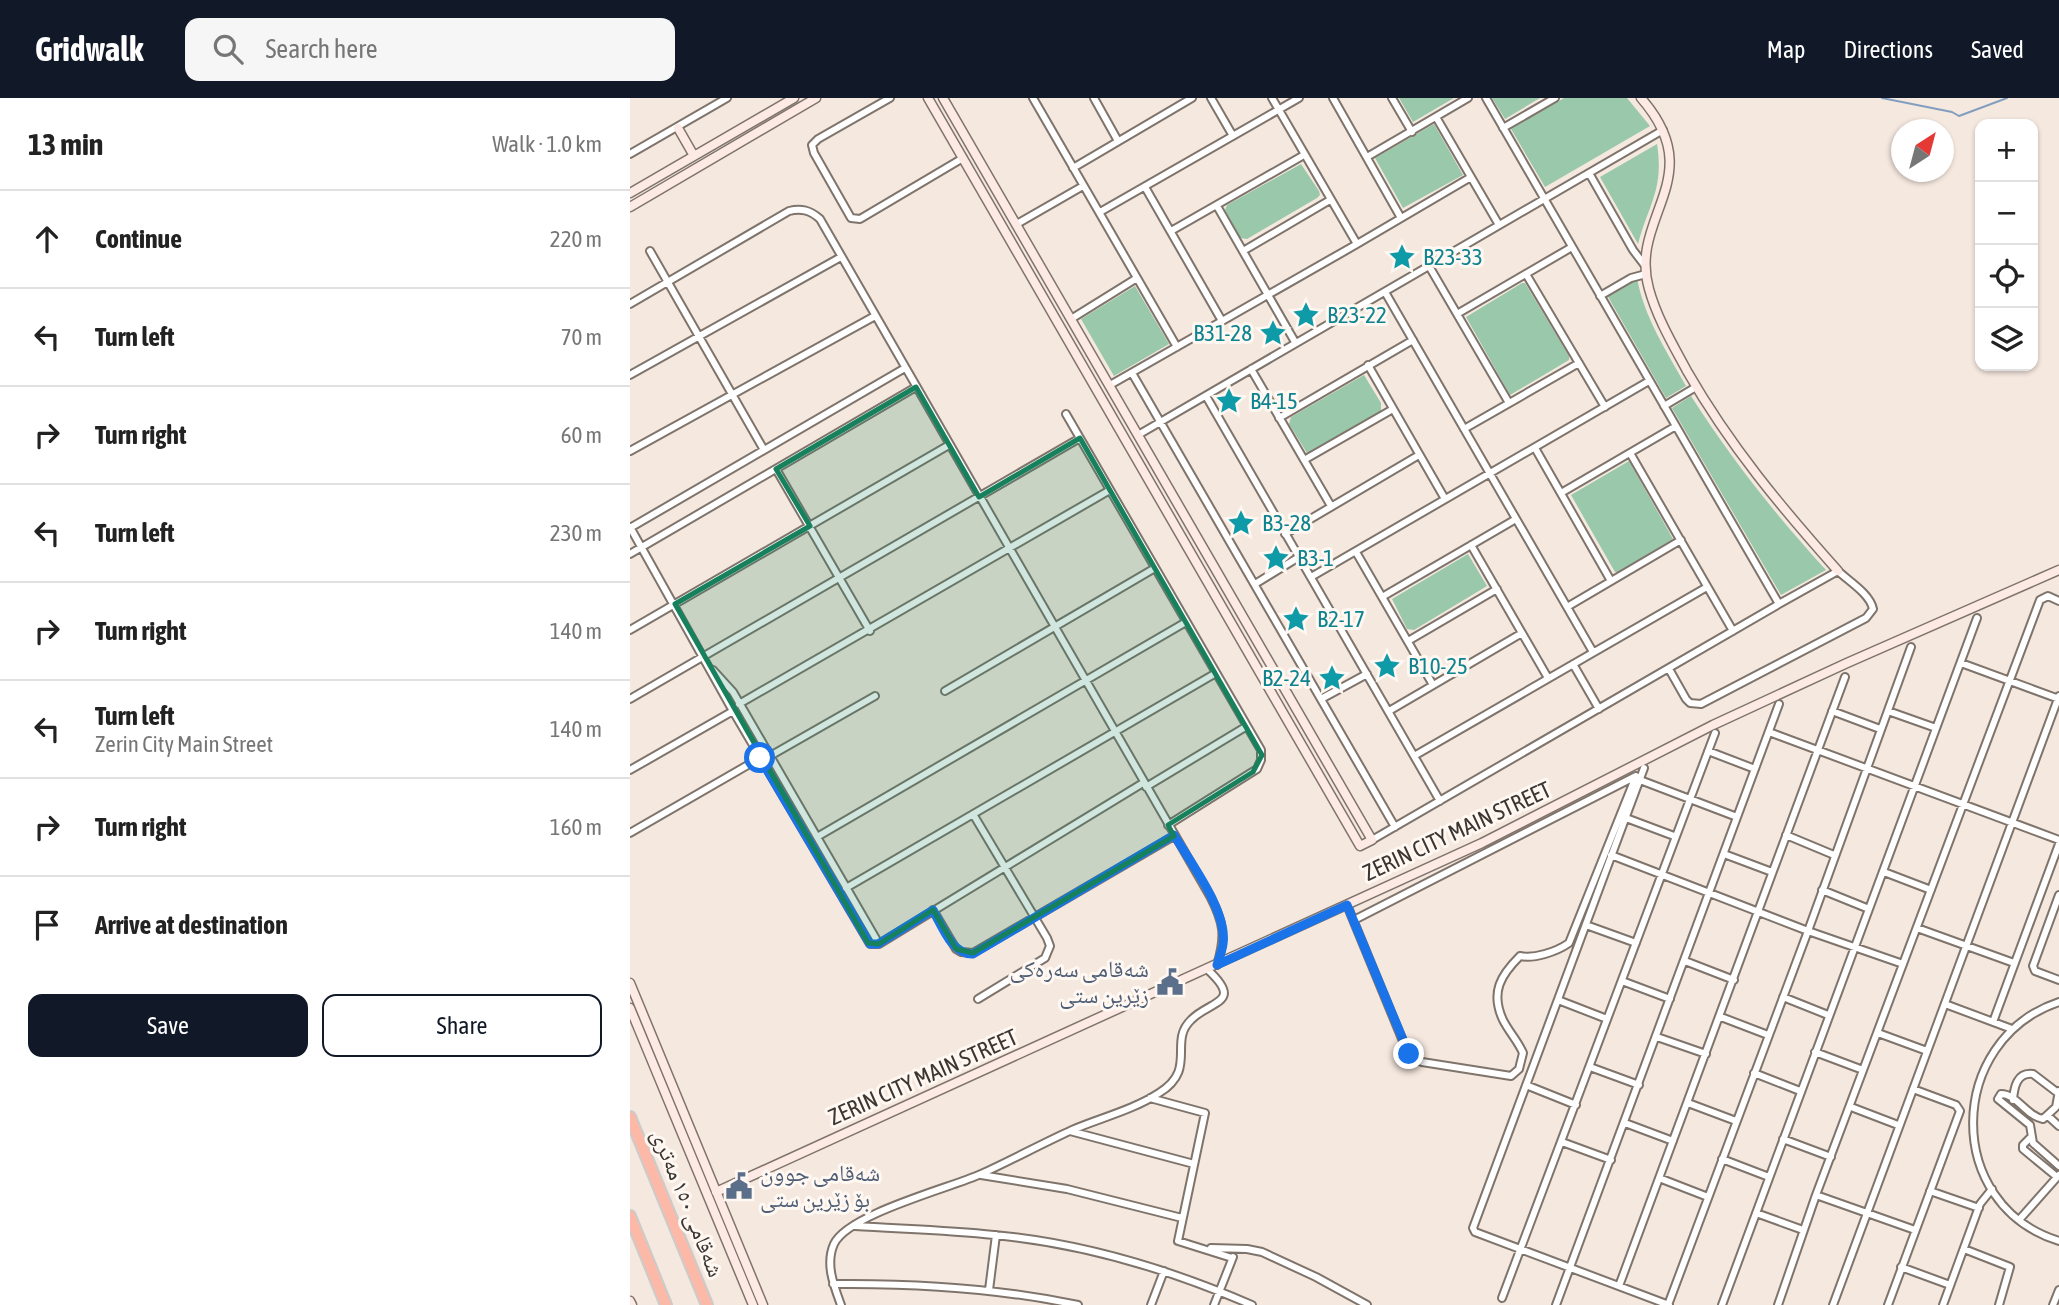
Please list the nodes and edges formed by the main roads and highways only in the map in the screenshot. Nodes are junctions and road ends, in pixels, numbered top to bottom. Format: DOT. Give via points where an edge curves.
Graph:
graph roads {
  1 [pos="630,1117"];
  2 [pos="630,1216"];
  3 [pos="667,1305"];
  4 [pos="708,1305"];
  1 -- 4 [label="highway, شەقامی ١٥٠ مەتری"];
  2 -- 3 [label="highway"];
}
